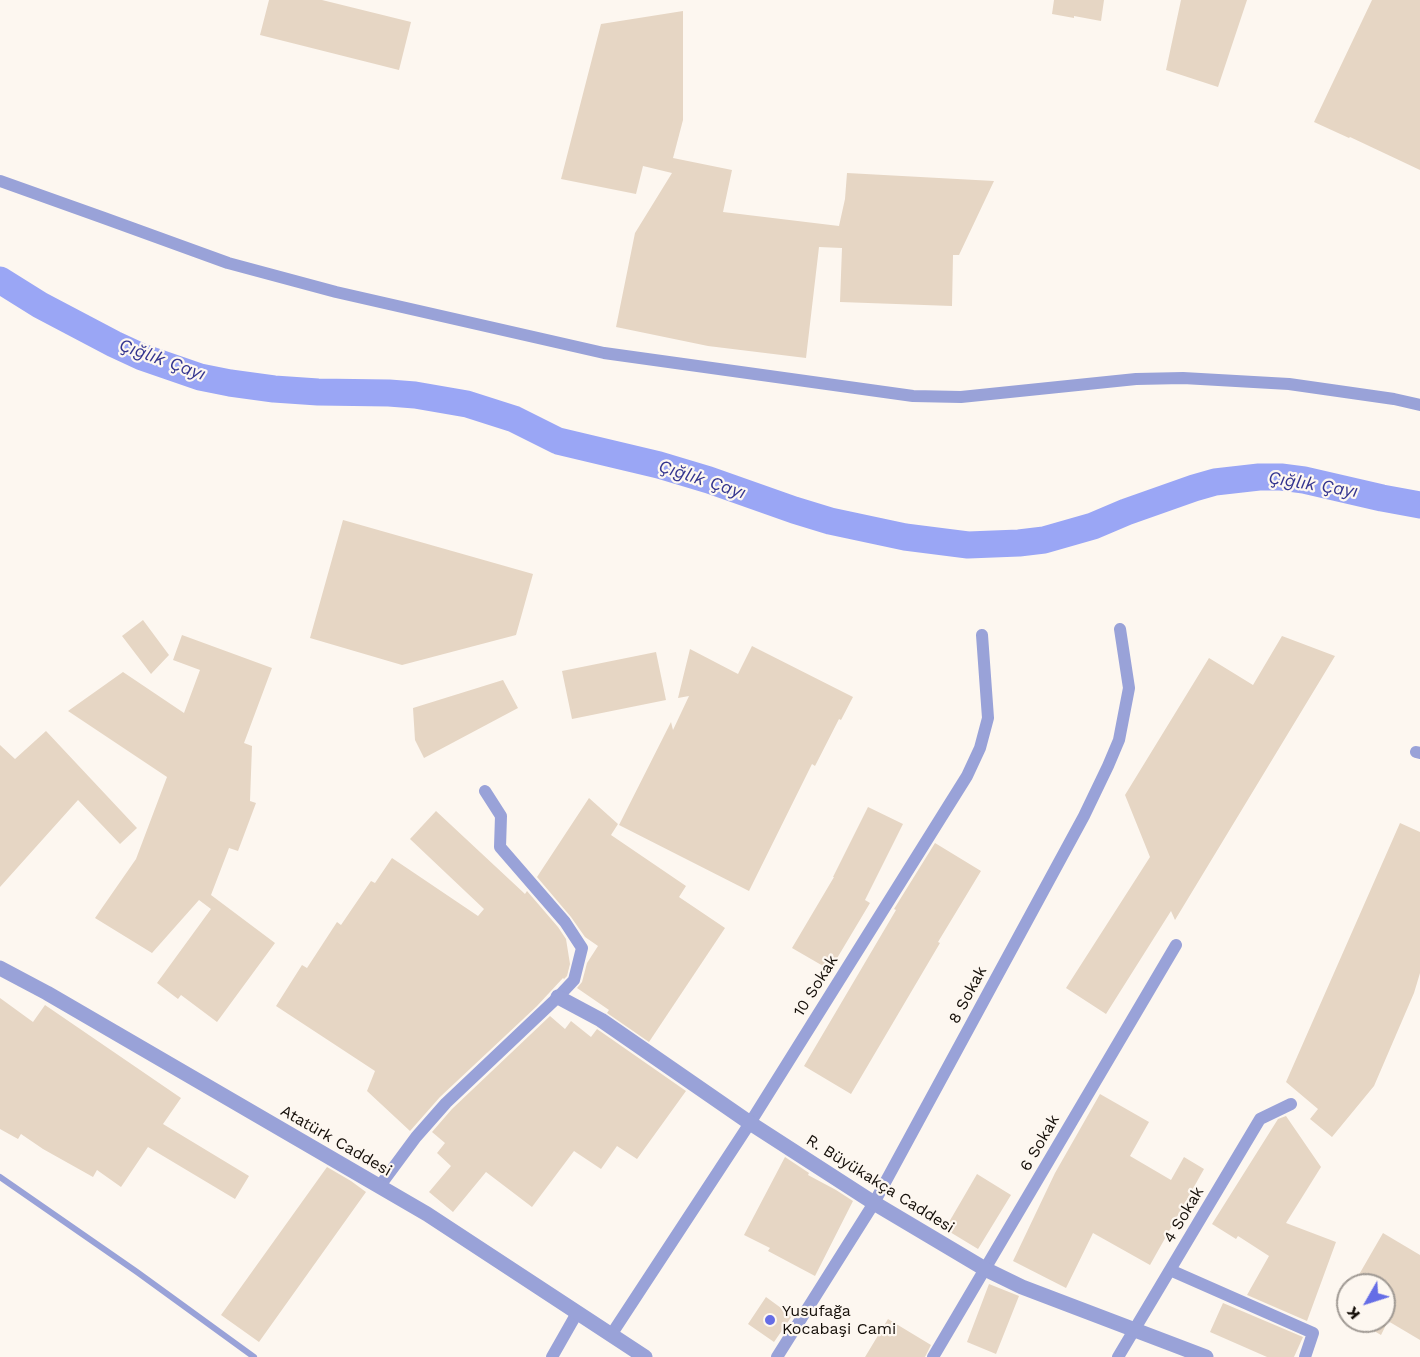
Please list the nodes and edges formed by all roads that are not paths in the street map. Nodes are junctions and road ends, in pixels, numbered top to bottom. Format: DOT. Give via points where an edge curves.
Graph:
graph roads {
  1 [pos="0,182"];
  2 [pos="1420,405"];
  3 [pos="1120,629"];
  4 [pos="982,635"];
  5 [pos="485,792"];
  6 [pos="1176,945"];
  7 [pos="0,968"];
  8 [pos="558,997"];
  9 [pos="1291,1104"];
  10 [pos="750,1123"];
  11 [pos="0,1177"];
  12 [pos="380,1187"];
  13 [pos="874,1203"];
  14 [pos="985,1269"];
  15 [pos="1170,1270"];
  16 [pos="577,1312"];
  17 [pos="1134,1330"];
  18 [pos="611,1335"];
  19 [pos="254,1357"];
  20 [pos="552,1357"];
  21 [pos="645,1357"];
  22 [pos="777,1357"];
  23 [pos="933,1357"];
  24 [pos="1118,1357"];
  25 [pos="1206,1357"];
  26 [pos="1305,1357"];
  1 -- 2 [label="street" via="228,263 336,292 604,353 913,396 961,397 1136,379 1183,378 1289,384"];
  3 -- 13 [label="street, 8 Sokak" via="1129,688 1112,757 1084,816"];
  4 -- 10 [label="street, 10 Sokak" via="988,718 967,776"];
  5 -- 8 [label="street" via="501,816 500,847 565,922 582,948 574,980"];
  6 -- 14 [label="street, 6 Sokak"];
  7 -- 12 [label="street, Atatürk Caddesi"];
  8 -- 10 [label="street, R. Büyükakça Caddesi" via="601,1020"];
  8 -- 12 [label="street" via="446,1103"];
  9 -- 15 [label="street, 4 Sokak" via="1260,1119"];
  10 -- 13 [label="street, R. Büyükakça Caddesi"];
  10 -- 18 [label="street, 10 Sokak"];
  11 -- 19 [label="lane"];
  12 -- 16 [label="street, Atatürk Caddesi"];
  13 -- 14 [label="street, R. Büyükakça Caddesi"];
  13 -- 22 [label="street, 8 Sokak"];
  14 -- 17 [label="street, R. Büyükakça Caddesi"];
  14 -- 23 [label="street, 6 Sokak"];
  15 -- 17 [label="street, 4 Sokak"];
  15 -- 26 [label="street" via="1313,1333"];
  16 -- 18 [label="street, Atatürk Caddesi"];
  16 -- 20 [label="street"];
  17 -- 24 [label="street, 4 Sokak"];
  17 -- 25 [label="street, R. Büyükakça Caddesi"];
  18 -- 21 [label="street, Atatürk Caddesi"];
}
